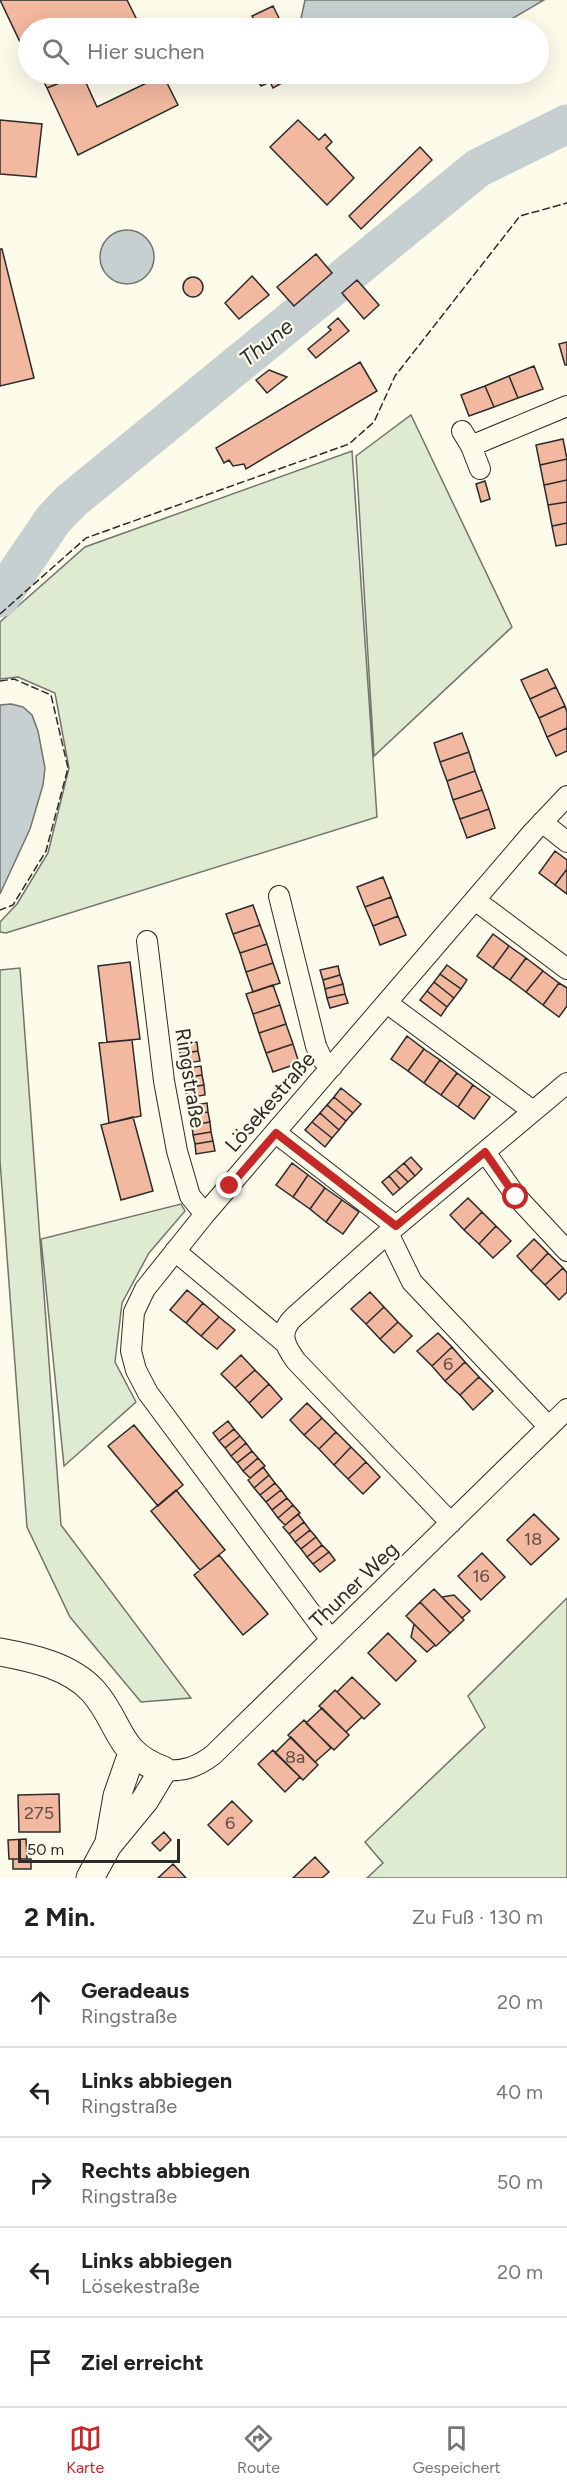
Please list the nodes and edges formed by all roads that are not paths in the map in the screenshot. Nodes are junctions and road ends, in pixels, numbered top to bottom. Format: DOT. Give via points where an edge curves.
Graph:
graph roads {
  1 [pos="567,406"];
  2 [pos="480,469"];
  3 [pos="567,796"];
  4 [pos="542,822"];
  5 [pos="567,842"];
  6 [pos="279,896"];
  7 [pos="475,900"];
  8 [pos="147,941"];
  9 [pos="567,969"];
  10 [pos="387,1003"];
  11 [pos="332,1067"];
  12 [pos="567,1083"];
  13 [pos="532,1111"];
  14 [pos="276,1133"];
  15 [pos="485,1152"];
  16 [pos="205,1214"];
  17 [pos="392,1229"];
  18 [pos="175,1251"];
  19 [pos="567,1251"];
  20 [pos="284,1342"];
  21 [pos="567,1409"];
  22 [pos="549,1427"];
  23 [pos="451,1523"];
  24 [pos="332,1640"];
  25 [pos="0,1652"];
  26 [pos="132,1753"];
  27 [pos="163,1770"];
  28 [pos="108,1845"];
  29 [pos="90,1878"];
  1 -- 2 [label="street" via="466,438"];
  3 -- 4 [label="street, Lösekestraße"];
  4 -- 5 [label="street"];
  4 -- 7 [label="street, Lösekestraße"];
  6 -- 11 [label="street" via="316,1046 322,1059"];
  7 -- 9 [label="street"];
  7 -- 10 [label="street, Lösekestraße"];
  8 -- 16 [label="street, Ringstraße" via="177,1151 190,1196"];
  10 -- 11 [label="street, Lösekestraße"];
  10 -- 13 [label="street"];
  11 -- 14 [label="street, Lösekestraße"];
  12 -- 13 [label="street"];
  13 -- 15 [label="street"];
  14 -- 16 [label="street, Lösekestraße"];
  14 -- 17 [label="street"];
  15 -- 17 [label="street"];
  15 -- 19 [label="street" via="516,1197"];
  16 -- 18 [label="street, Lösekestraße"];
  17 -- 20 [label="street" via="287,1323"];
  17 -- 22 [label="street" via="412,1282"];
  18 -- 20 [label="street"];
  18 -- 24 [label="street, Lösekestraße" via="145,1289 134,1312 131,1351 136,1370 148,1393"];
  20 -- 23 [label="street" via="296,1361"];
  21 -- 22 [label="street, Thuner Weg"];
  22 -- 23 [label="street, Thuner Weg"];
  23 -- 24 [label="street, Thuner Weg"];
  24 -- 27 [label="street, Thuner Weg" via="213,1755 194,1767"];
  25 -- 26 [label="main road" via="54,1666 80,1679 101,1701"];
  26 -- 27 [label="main road"];
  26 -- 28 [label="main road" via="117,1796"];
  27 -- 28 [label="main road" via="145,1800"];
  28 -- 29 [label="main road"];
}
